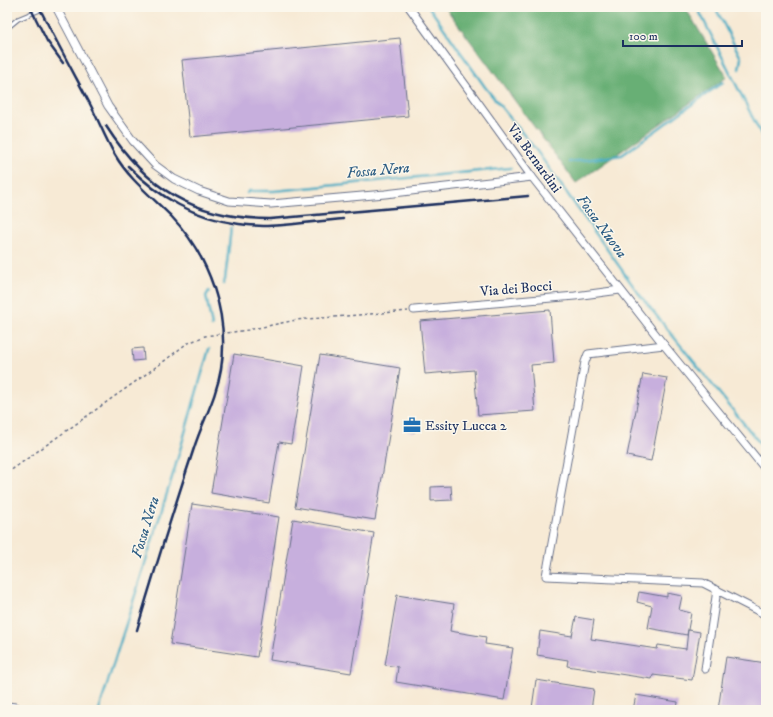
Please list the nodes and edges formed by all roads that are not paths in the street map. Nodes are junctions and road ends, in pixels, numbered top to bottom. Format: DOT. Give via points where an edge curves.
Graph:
graph roads {
  1 [pos="47,7"];
  2 [pos="56,7"];
  3 [pos="409,7"];
  4 [pos="7,28"];
  5 [pos="532,177"];
  6 [pos="620,290"];
  7 [pos="414,310"];
  8 [pos="664,345"];
  9 [pos="766,470"];
  10 [pos="717,590"];
  11 [pos="766,615"];
  12 [pos="705,669"];
  13 [pos="7,709"];
  14 [pos="15,710"];
  1 -- 4 [label="lane" via="18,19"];
  2 -- 5 [label="street" via="108,106 132,141 174,179 199,191 229,201 271,204"];
  3 -- 5 [label="street, Via Bernardini"];
  5 -- 6 [label="street, Via Bernardini"];
  6 -- 7 [label="street, Via dei Bocci"];
  6 -- 8 [label="street, Via Bernardini"];
  8 -- 9 [label="street, Via Bernardini"];
  8 -- 10 [label="street" via="588,354 546,576 703,583"];
  10 -- 11 [label="street"];
  10 -- 12 [label="street"];
  13 -- 14 [label="highway"];
}
